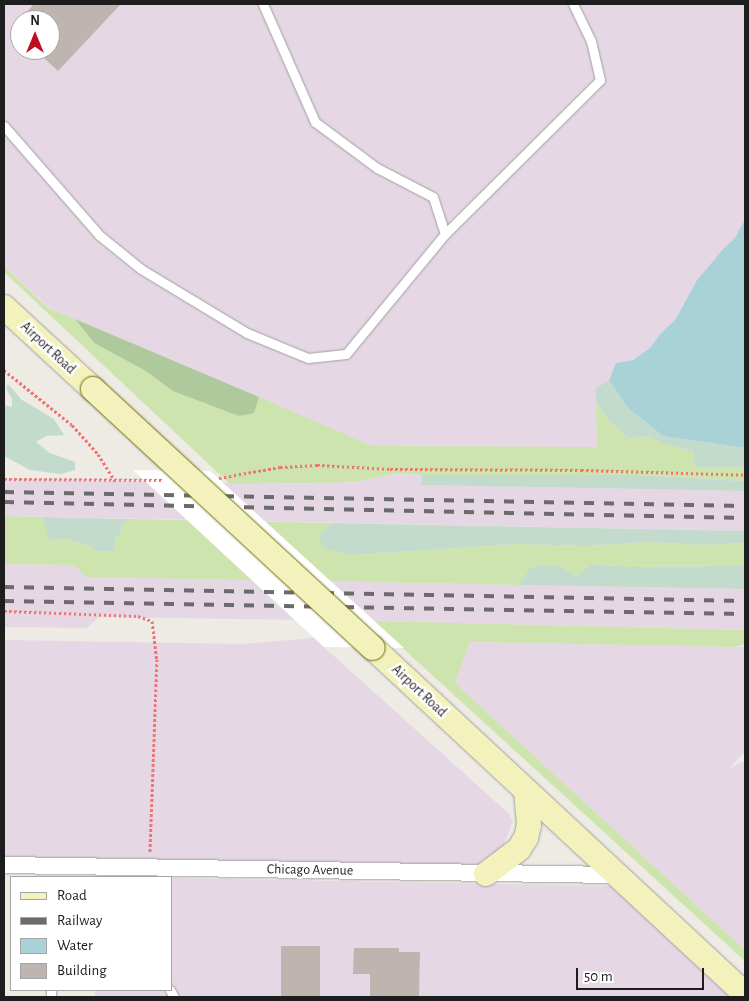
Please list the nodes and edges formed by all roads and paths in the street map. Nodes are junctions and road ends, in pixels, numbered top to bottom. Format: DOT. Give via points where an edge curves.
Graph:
graph roads {
  1 [pos="263,4"];
  2 [pos="573,4"];
  3 [pos="4,126"];
  4 [pos="445,234"];
  5 [pos="4,307"];
  6 [pos="4,326"];
  7 [pos="4,370"];
  8 [pos="92,389"];
  9 [pos="745,475"];
  10 [pos="4,479"];
  11 [pos="215,479"];
  12 [pos="170,480"];
  13 [pos="116,481"];
  14 [pos="4,611"];
  15 [pos="526,792"];
  16 [pos="4,865"];
  17 [pos="146,871"];
  18 [pos="55,872"];
  19 [pos="486,874"];
  20 [pos="616,875"];
  21 [pos="745,994"];
  1 -- 4 [label="lane" via="315,122 377,168 433,197"];
  2 -- 4 [label="lane" via="591,41 600,80"];
  3 -- 4 [label="lane" via="99,235 141,269 247,333 308,358 346,354"];
  5 -- 8 [label="main road, Airport Road"];
  6 -- 8 [label="main road, Airport Road"];
  7 -- 13 [label="path" via="72,425 98,454"];
  8 -- 15 [label="main road, Airport Road, bridge"];
  9 -- 11 [label="path" via="317,465 280,467"];
  10 -- 13 [label="path"];
  12 -- 13 [label="path"];
  14 -- 17 [label="path" via="138,616 152,620 157,659"];
  15 -- 19 [label="main road" via="529,825 526,838 519,849"];
  15 -- 20 [label="main road, Airport Road"];
  16 -- 18 [label="street, Chicago Avenue"];
  17 -- 18 [label="street, Chicago Avenue"];
  17 -- 19 [label="street, Chicago Avenue"];
  19 -- 20 [label="street, Chicago Avenue"];
  20 -- 21 [label="main road, Airport Road"];
}
